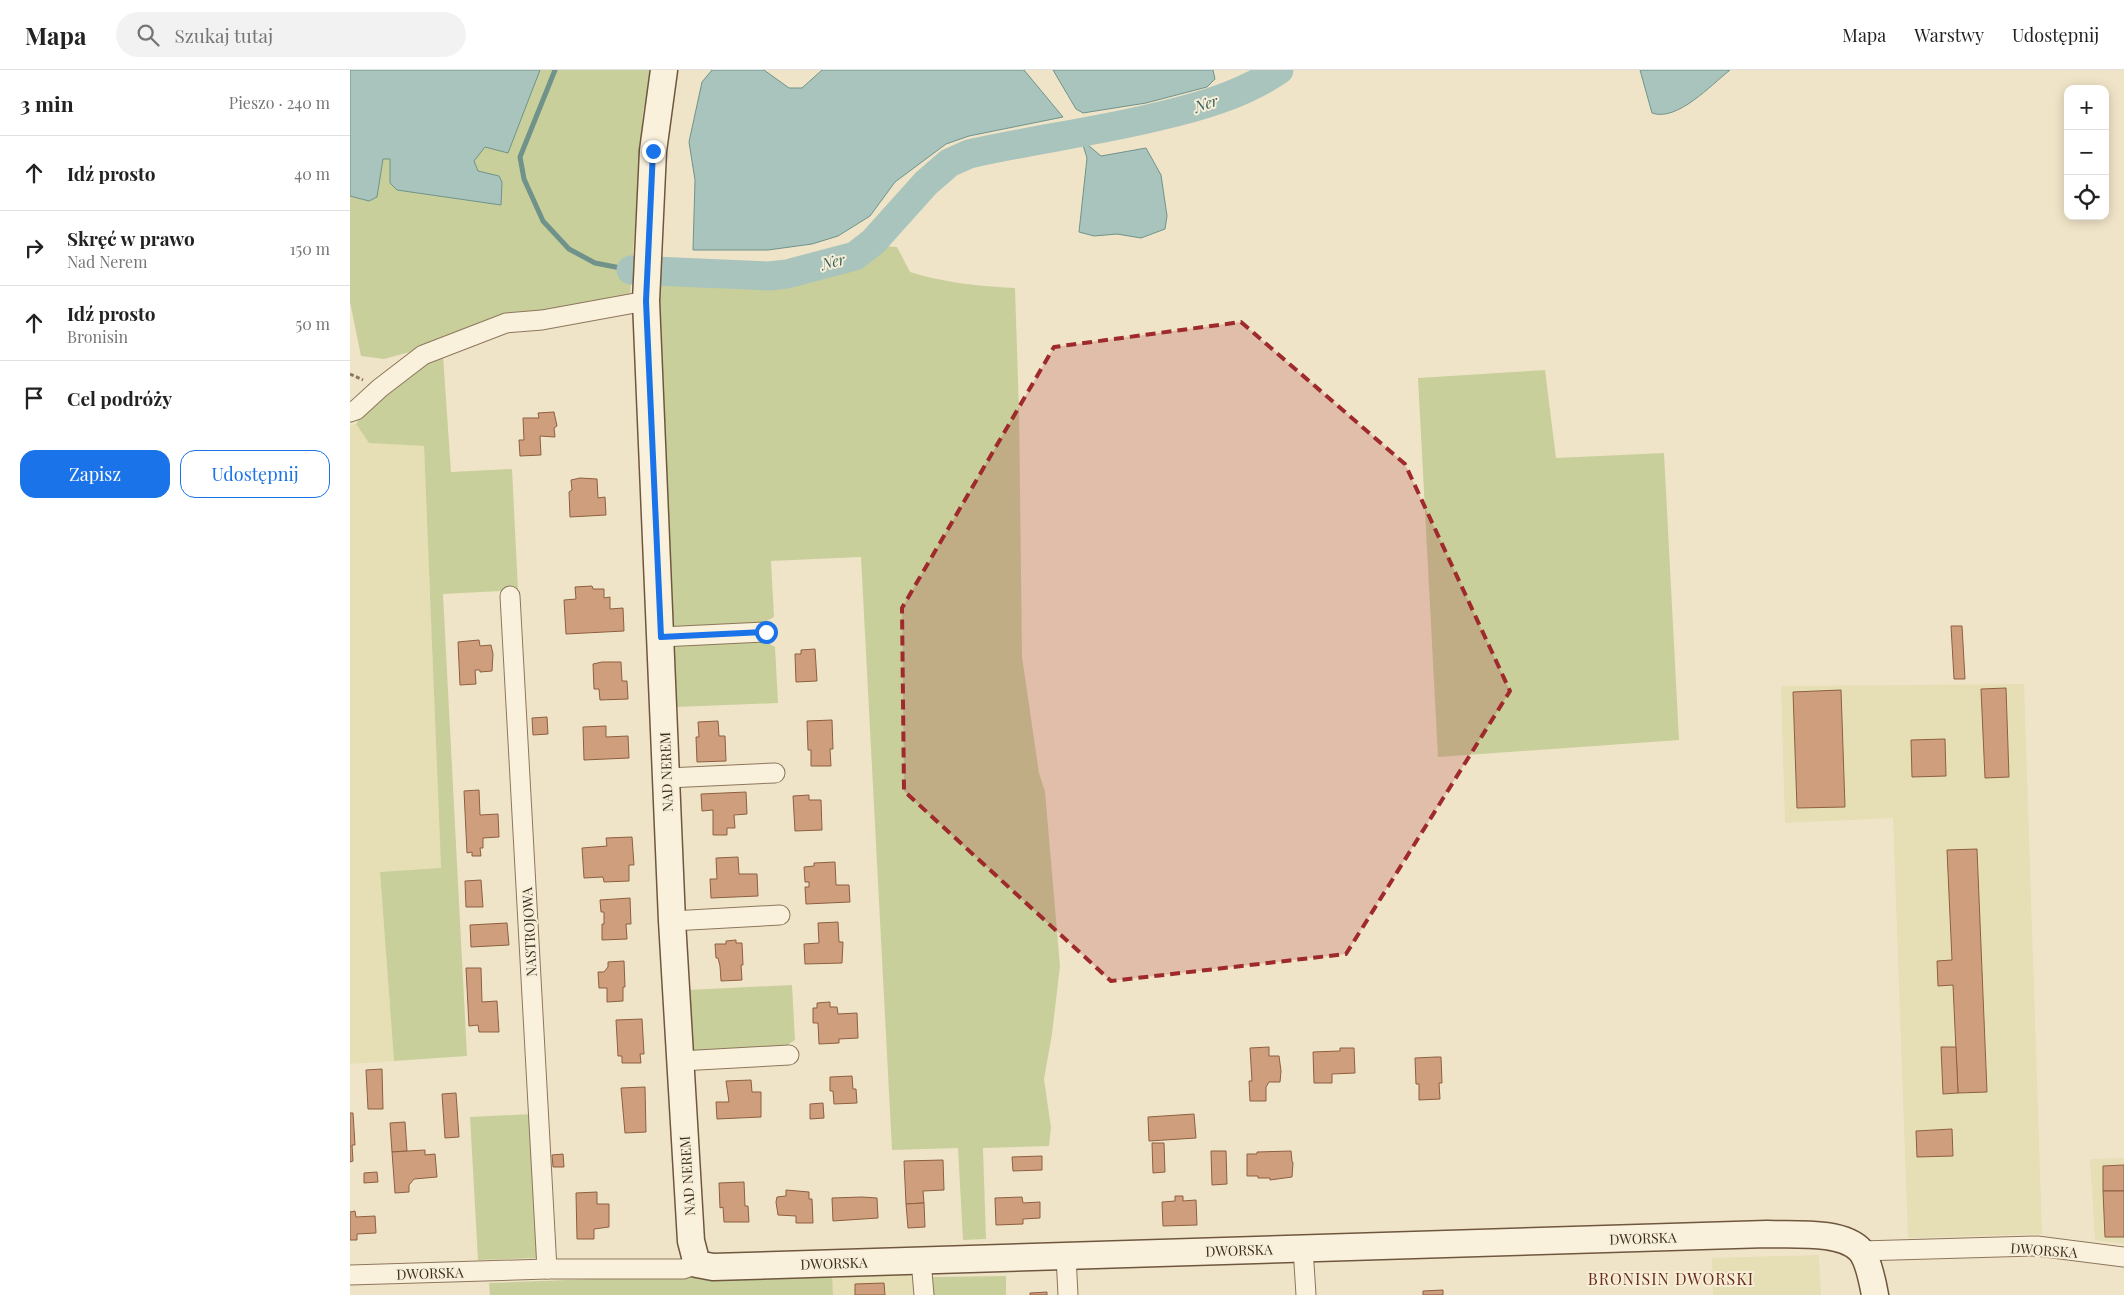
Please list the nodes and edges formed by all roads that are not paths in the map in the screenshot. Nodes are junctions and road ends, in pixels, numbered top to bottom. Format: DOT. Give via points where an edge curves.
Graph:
graph roads {
  1 [pos="664,70"];
  2 [pos="647,281"];
  3 [pos="350,412"];
  4 [pos="510,596"];
  5 [pos="766,632"];
  6 [pos="661,637"];
  7 [pos="775,773"];
  8 [pos="667,778"];
  9 [pos="780,915"];
  10 [pos="672,921"];
  11 [pos="788,1056"];
  12 [pos="680,1061"];
  13 [pos="1303,1248"];
  14 [pos="1861,1251"];
  15 [pos="1066,1256"];
  16 [pos="2124,1257"];
  17 [pos="921,1260"];
  18 [pos="696,1264"];
  19 [pos="547,1269"];
  20 [pos="350,1275"];
  21 [pos="924,1295"];
  22 [pos="1068,1295"];
  23 [pos="1306,1295"];
  24 [pos="1875,1295"];
  1 -- 2 [label="street, NAD NEREM" via="653,151"];
  2 -- 3 [label="street" via="542,320 506,322 423,355"];
  2 -- 6 [label="street, NAD NEREM"];
  4 -- 19 [label="street, NASTROJOWA"];
  5 -- 6 [label="street"];
  6 -- 8 [label="street, NAD NEREM"];
  7 -- 8 [label="street"];
  8 -- 10 [label="street, NAD NEREM"];
  9 -- 10 [label="street"];
  10 -- 12 [label="street, NAD NEREM"];
  11 -- 12 [label="street"];
  12 -- 18 [label="street, NAD NEREM" via="691,1241"];
  13 -- 14 [label="street, DWORSKA" via="1768,1234 1819,1235 1844,1240"];
  13 -- 15 [label="street, DWORSKA"];
  13 -- 23 [label="street"];
  14 -- 16 [label="street, DWORSKA" via="2037,1246"];
  14 -- 24 [label="street"];
  15 -- 17 [label="street, DWORSKA"];
  15 -- 22 [label="street"];
  17 -- 18 [label="street, DWORSKA" via="713,1267"];
  17 -- 21 [label="street"];
  18 -- 19 [label="street, DWORSKA" via="683,1269"];
  19 -- 20 [label="street, DWORSKA"];
}
